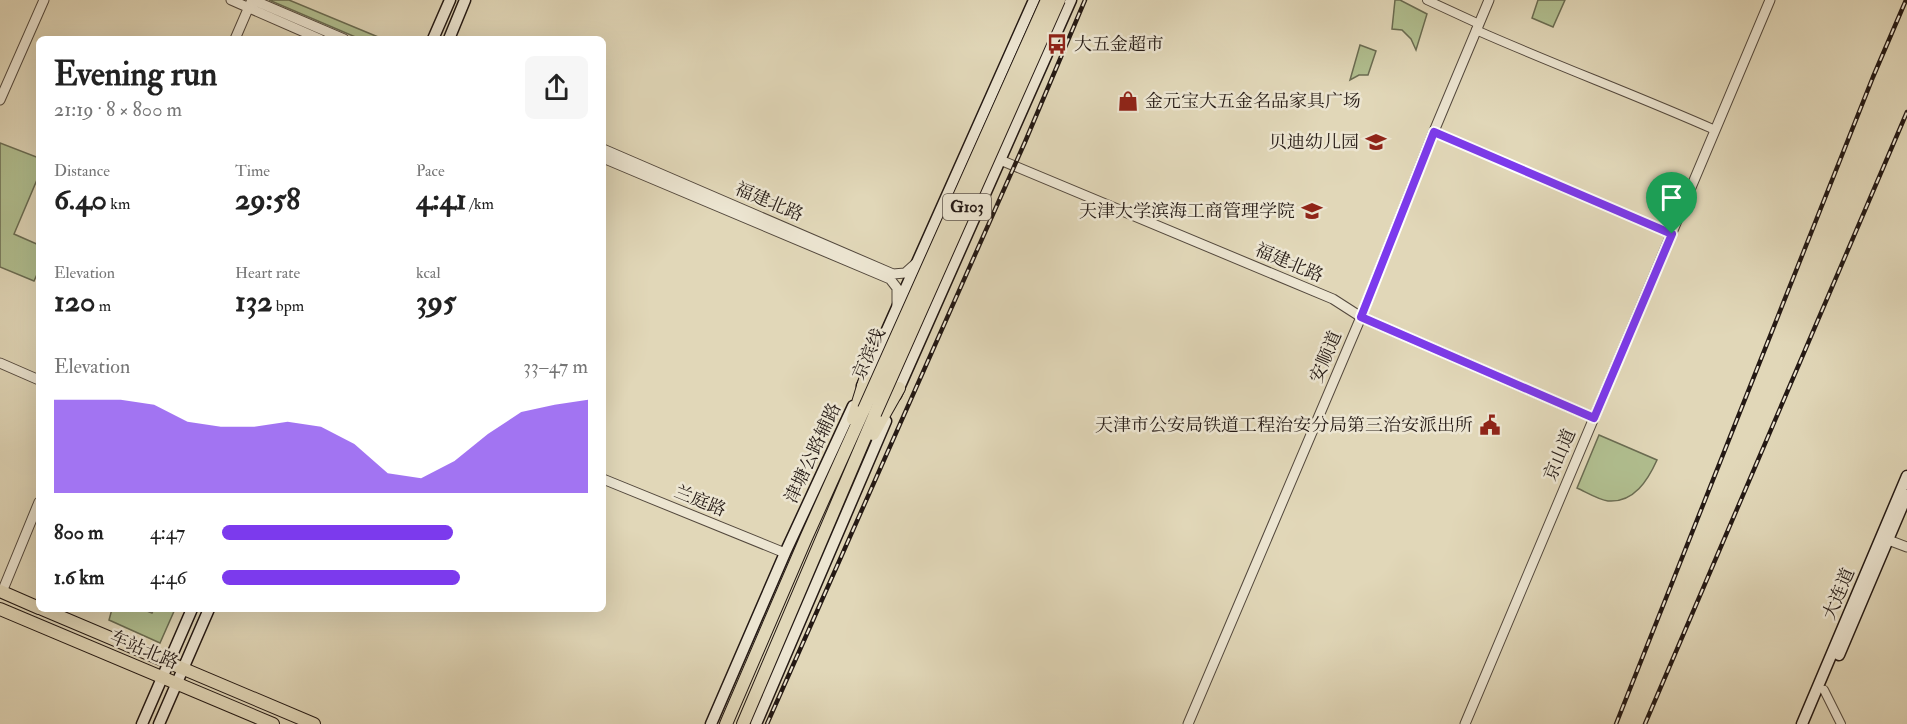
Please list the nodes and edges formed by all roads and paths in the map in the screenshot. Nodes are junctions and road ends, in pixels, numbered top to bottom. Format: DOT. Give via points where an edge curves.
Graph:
graph roads {
  1 [pos="44,0"];
  2 [pos="231,0"];
  3 [pos="450,0"];
  4 [pos="465,0"];
  5 [pos="1034,0"];
  6 [pos="1047,0"];
  7 [pos="1059,0"];
  8 [pos="1071,0"];
  9 [pos="1427,0"];
  10 [pos="1489,0"];
  11 [pos="1770,0"];
  12 [pos="251,3"];
  13 [pos="1478,27"];
  14 [pos="236,36"];
  15 [pos="314,36"];
  16 [pos="336,36"];
  17 [pos="434,36"];
  18 [pos="450,36"];
  19 [pos="0,100"];
  20 [pos="1715,130"];
  21 [pos="1434,132"];
  22 [pos="969,147"];
  23 [pos="606,150"];
  24 [pos="606,159"];
  25 [pos="1000,160"];
  26 [pos="1672,234"];
  27 [pos="919,260"];
  28 [pos="897,309"];
  29 [pos="1361,317"];
  30 [pos="0,363"];
  31 [pos="36,379"];
  32 [pos="865,380"];
  33 [pos="899,388"];
  34 [pos="869,411"];
  35 [pos="1594,418"];
  36 [pos="836,471"];
  37 [pos="1907,476"];
  38 [pos="849,477"];
  39 [pos="606,480"];
  40 [pos="1907,495"];
  41 [pos="36,509"];
  42 [pos="1886,535"];
  43 [pos="1907,542"];
  44 [pos="1907,547"];
  45 [pos="785,553"];
  46 [pos="1,591"];
  47 [pos="36,606"];
  48 [pos="0,609"];
  49 [pos="50,612"];
  50 [pos="191,612"];
  51 [pos="207,612"];
  52 [pos="169,663"];
  53 [pos="183,669"];
  54 [pos="162,678"];
  55 [pos="176,683"];
  56 [pos="1824,690"];
  57 [pos="142,724"];
  58 [pos="159,724"];
  59 [pos="273,724"];
  60 [pos="314,724"];
  61 [pos="711,724"];
  62 [pos="726,724"];
  63 [pos="743,724"];
  64 [pos="756,724"];
  65 [pos="1188,724"];
  66 [pos="1465,724"];
  67 [pos="1802,724"];
  68 [pos="1809,724"];
  69 [pos="1841,724"];
  1 -- 19 [label="street"];
  2 -- 12 [label="street"];
  3 -- 17 [label="main road"];
  4 -- 18 [label="main road"];
  5 -- 22 [label="main road, 津塘公路辅路"];
  6 -- 34 [label="main road, 京滨线 / G103, bridge"];
  7 -- 34 [label="main road, 京滨线 / G103, bridge"];
  8 -- 25 [label="main road, G103"];
  9 -- 13 [label="street"];
  10 -- 13 [label="street, 安顺道"];
  11 -- 20 [label="street, 京山道"];
  12 -- 14 [label="street"];
  12 -- 15 [label="street"];
  12 -- 16 [label="street"];
  13 -- 20 [label="street" via="1564,69"];
  13 -- 21 [label="street, 安顺道"];
  20 -- 26 [label="street, 京山道"];
  21 -- 26 [label="street"];
  21 -- 29 [label="street, 安顺道"];
  22 -- 25 [label="street, 福建北路"];
  22 -- 27 [label="main road, 津塘公路辅路"];
  23 -- 27 [label="street, 福建北路" via="893,274 905,273"];
  24 -- 28 [label="street, 福建北路" via="890,279 897,288"];
  25 -- 29 [label="street, 福建北路" via="1333,299"];
  25 -- 33 [label="main road, G103"];
  26 -- 35 [label="street, 京山道"];
  27 -- 28 [label="main road, 津塘公路辅路"];
  28 -- 32 [label="main road, 津塘公路辅路"];
  29 -- 35 [label="street, 福建北路"];
  29 -- 65 [label="street, 安顺道"];
  30 -- 31 [label="street"];
  32 -- 36 [label="main road"];
  32 -- 45 [label="main road, 津塘公路辅路"];
  33 -- 38 [label="main road, G103"];
  33 -- 64 [label="main road, G103"];
  34 -- 36 [label="main road, 京滨线 / G103"];
  34 -- 38 [label="main road, 京滨线 / G103"];
  35 -- 66 [label="street, 京山道"];
  36 -- 62 [label="main road, 京滨线 / G103"];
  37 -- 42 [label="main road, 大连道"];
  38 -- 63 [label="main road, 京滨线 / G103"];
  39 -- 45 [label="street, 兰庭路"];
  40 -- 42 [label="main road, 大连道"];
  41 -- 46 [label="street"];
  42 -- 43 [label="street"];
  42 -- 44 [label="street"];
  42 -- 56 [label="main road, 大连道"];
  42 -- 67 [label="main road, 大连道"];
  45 -- 61 [label="main road, 津塘公路辅路"];
  46 -- 47 [label="main road, 车站北路"];
  48 -- 54 [label="main road, 车站北路"];
  49 -- 52 [label="main road, 车站北路"];
  50 -- 52 [label="main road"];
  51 -- 53 [label="main road"];
  52 -- 53 [label="main road, 车站北路"];
  52 -- 54 [label="main road"];
  53 -- 55 [label="main road"];
  53 -- 60 [label="main road, 车站北路"];
  54 -- 55 [label="main road, 车站北路"];
  54 -- 57 [label="main road"];
  55 -- 58 [label="main road"];
  55 -- 59 [label="main road, 车站北路"];
  56 -- 68 [label="main road, 大连道"];
  56 -- 69 [label="street"];
}
